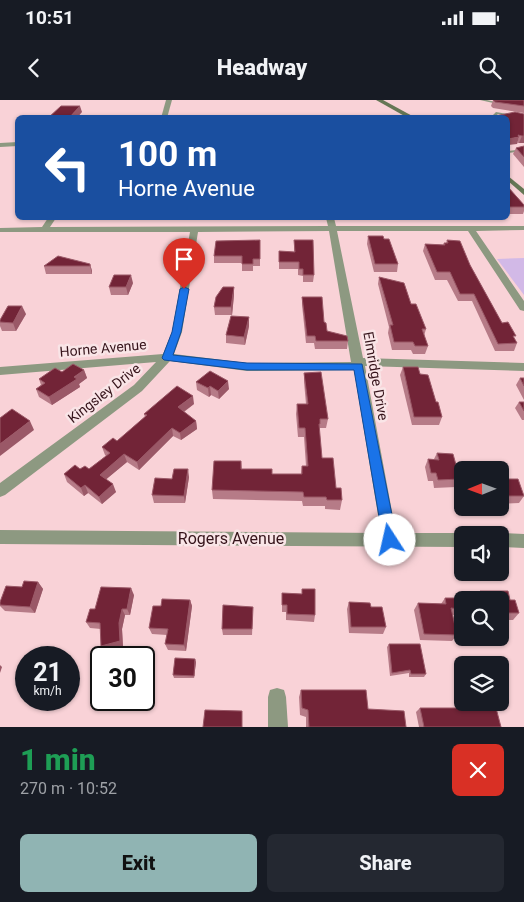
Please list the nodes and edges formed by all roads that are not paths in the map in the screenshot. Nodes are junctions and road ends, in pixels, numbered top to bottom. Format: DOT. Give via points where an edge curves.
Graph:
graph roads {
  1 [pos="169,100"];
  2 [pos="380,100"];
  3 [pos="482,100"];
  4 [pos="508,104"];
  5 [pos="165,115"];
  6 [pos="408,115"];
  7 [pos="495,115"];
  8 [pos="508,115"];
  9 [pos="510,115"];
  10 [pos="524,118"];
  11 [pos="15,144"];
  12 [pos="0,145"];
  13 [pos="524,150"];
  14 [pos="510,152"];
  15 [pos="510,180"];
  16 [pos="524,193"];
  17 [pos="51,220"];
  18 [pos="485,220"];
  19 [pos="331,224"];
  20 [pos="524,228"];
  21 [pos="472,229"];
  22 [pos="492,229"];
  23 [pos="0,230"];
  24 [pos="44,230"];
  25 [pos="194,231"];
  26 [pos="524,308"];
  27 [pos="167,358"];
  28 [pos="358,364"];
  29 [pos="524,367"];
  30 [pos="0,371"];
  31 [pos="0,491"];
  32 [pos="0,537"];
  33 [pos="390,540"];
  34 [pos="454,540"];
  35 [pos="509,540"];
  36 [pos="524,541"];
  37 [pos="277,697"];
  38 [pos="278,727"];
  1 -- 5 [label="street"];
  2 -- 6 [label="street"];
  3 -- 4 [label="lane"];
  7 -- 8 [label="lane"];
  9 -- 10 [label="lane"];
  11 -- 12 [label="street"];
  13 -- 14 [label="lane"];
  15 -- 16 [label="street"];
  17 -- 24 [label="street"];
  18 -- 22 [label="street"];
  19 -- 21 [label="street"];
  19 -- 25 [label="street"];
  19 -- 28 [label="street, Elmridge Drive"];
  20 -- 22 [label="street"];
  21 -- 22 [label="street"];
  21 -- 26 [label="street"];
  23 -- 24 [label="street"];
  24 -- 25 [label="street"];
  25 -- 27 [label="street, Kingsley Drive" via="178,324"];
  27 -- 28 [label="street, Horne Avenue" via="247,367"];
  27 -- 30 [label="street, Horne Avenue"];
  27 -- 31 [label="street, Kingsley Drive" via="138,388"];
  28 -- 29 [label="street, Horne Avenue"];
  28 -- 33 [label="street, Elmridge Drive"];
  32 -- 33 [label="street, Rogers Avenue"];
  33 -- 34 [label="street, Rogers Avenue"];
  35 -- 36 [label="street"];
  37 -- 38 [label="street"];
}
